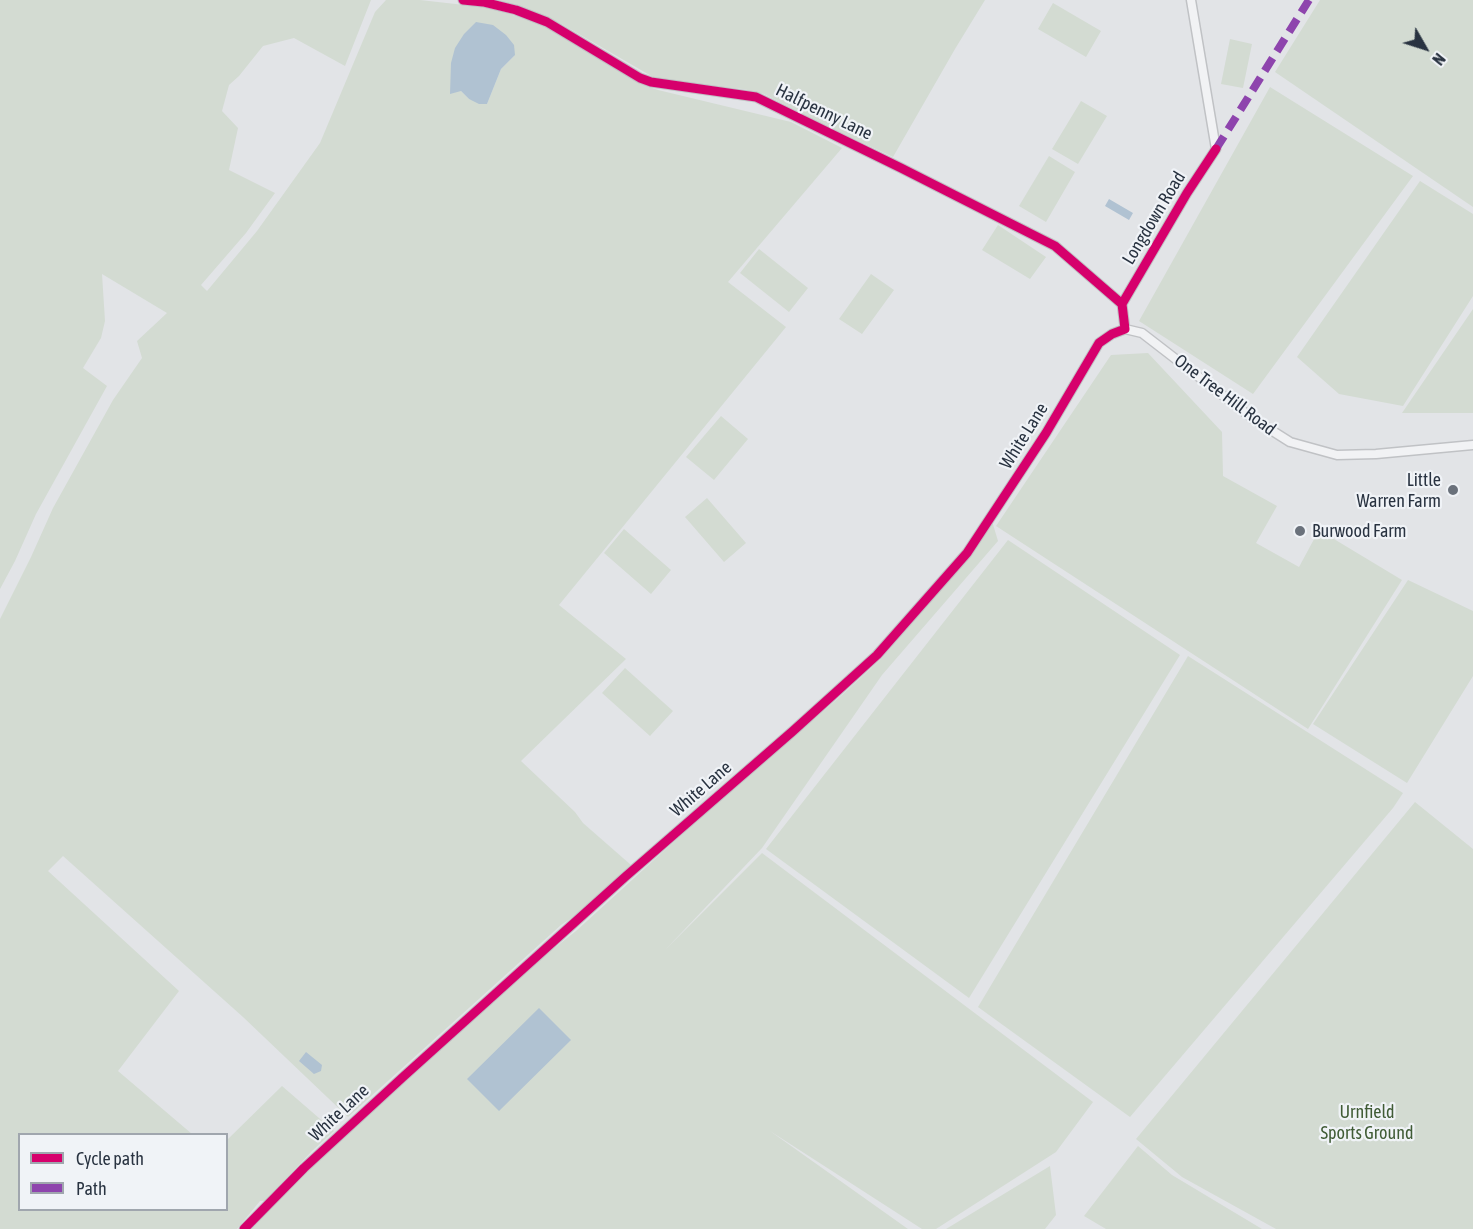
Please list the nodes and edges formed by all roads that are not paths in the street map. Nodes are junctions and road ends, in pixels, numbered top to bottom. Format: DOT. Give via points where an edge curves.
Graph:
graph roads {
  1 [pos="463,0"];
  2 [pos="1191,0"];
  3 [pos="1122,304"];
  4 [pos="1125,329"];
  5 [pos="1473,445"];
  6 [pos="244,1229"];
  1 -- 3 [label="street, Halfpenny Lane" via="516,10 547,22 651,82 756,97 1055,246"];
  2 -- 3 [label="street, Longdown Road" via="1216,149"];
  3 -- 4 [label="street"];
  4 -- 5 [label="street, One Tree Hill Road" via="1142,333 1252,418 1290,442 1337,454"];
  4 -- 6 [label="street, White Lane" via="1100,343 1046,434 967,553 877,655 403,1077 304,1167"];
}
